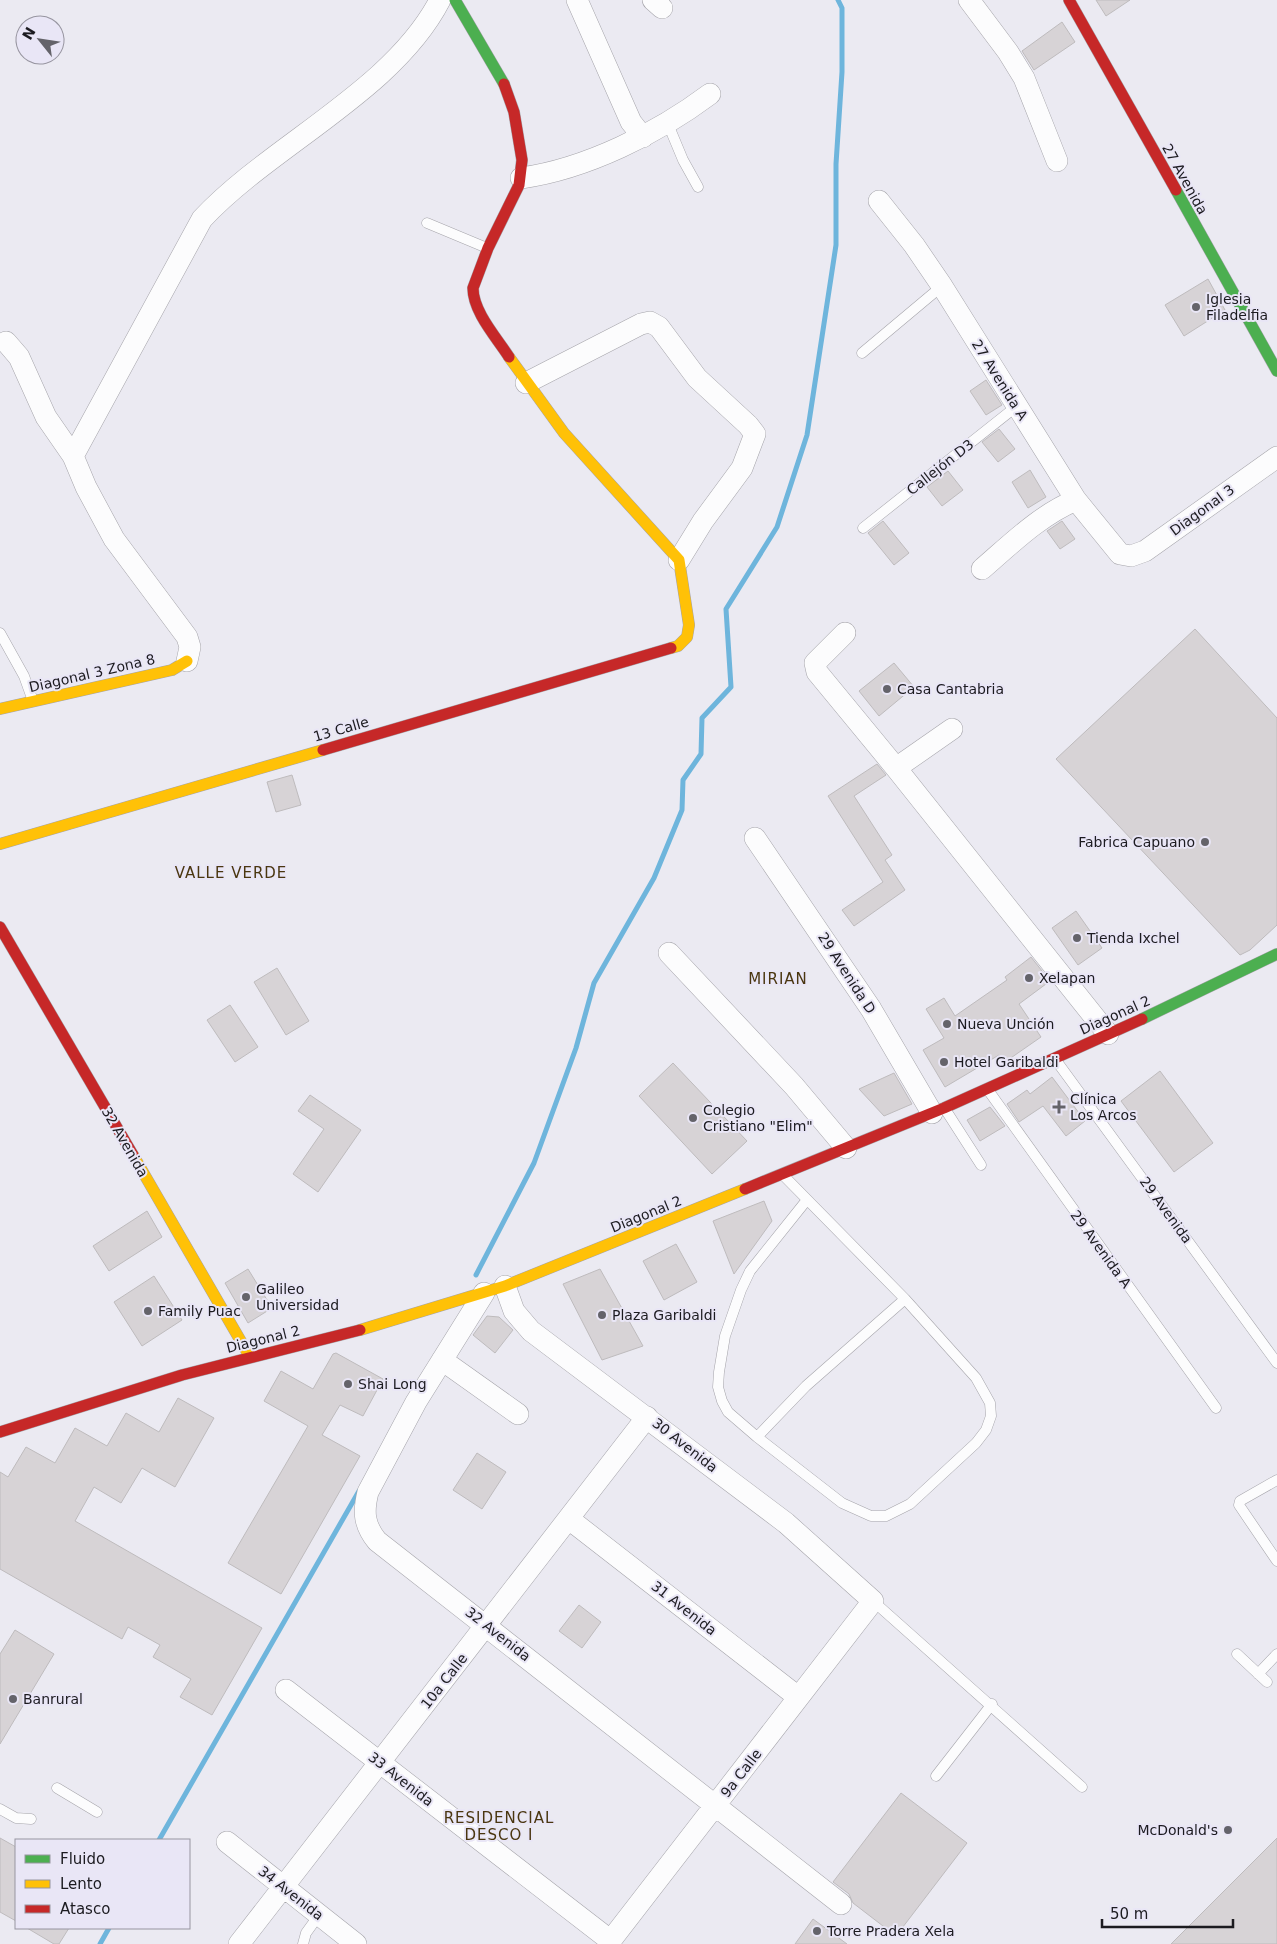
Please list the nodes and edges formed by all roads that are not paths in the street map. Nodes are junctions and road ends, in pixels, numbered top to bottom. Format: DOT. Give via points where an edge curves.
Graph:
graph roads {
  1 [pos="440,0"];
  2 [pos="455,0"];
  3 [pos="577,0"];
  4 [pos="969,0"];
  5 [pos="1069,0"];
  6 [pos="710,94"];
  7 [pos="668,124"];
  8 [pos="643,137"];
  9 [pos="1057,161"];
  10 [pos="521,178"];
  11 [pos="698,187"];
  12 [pos="879,201"];
  13 [pos="427,223"];
  14 [pos="488,248"];
  15 [pos="942,286"];
  16 [pos="3,344"];
  17 [pos="862,353"];
  18 [pos="1277,371"];
  19 [pos="526,383"];
  20 [pos="1016,406"];
  21 [pos="73,456"];
  22 [pos="1277,457"];
  23 [pos="1076,500"];
  24 [pos="864,528"];
  25 [pos="1126,555"];
  26 [pos="679,560"];
  27 [pos="982,569"];
  28 [pos="0,633"];
  29 [pos="845,633"];
  30 [pos="187,661"];
  31 [pos="34,702"];
  32 [pos="0,710"];
  33 [pos="952,730"];
  34 [pos="896,768"];
  35 [pos="755,838"];
  36 [pos="0,844"];
  37 [pos="0,927"];
  38 [pos="670,954"];
  39 [pos="1277,954"];
  40 [pos="1108,1034"];
  41 [pos="1054,1058"];
  42 [pos="987,1089"];
  43 [pos="938,1110"];
  44 [pos="846,1148"];
  45 [pos="981,1165"];
  46 [pos="782,1174"];
  47 [pos="806,1201"];
  48 [pos="504,1286"];
  49 [pos="484,1293"];
  50 [pos="905,1299"];
  51 [pos="250,1357"];
  52 [pos="442,1360"];
  53 [pos="1277,1363"];
  54 [pos="1216,1408"];
  55 [pos="518,1414"];
  56 [pos="647,1417"];
  57 [pos="0,1432"];
  58 [pos="757,1437"];
  59 [pos="1276,1484"];
  60 [pos="570,1519"];
  61 [pos="1277,1561"];
  62 [pos="873,1601"];
  63 [pos="487,1625"];
  64 [pos="1237,1654"];
  65 [pos="1277,1654"];
  66 [pos="1258,1674"];
  67 [pos="1267,1682"];
  68 [pos="286,1690"];
  69 [pos="798,1697"];
  70 [pos="992,1704"];
  71 [pos="380,1763"];
  72 [pos="936,1776"];
  73 [pos="1082,1787"];
  74 [pos="57,1788"];
  75 [pos="716,1804"];
  76 [pos="0,1808"];
  77 [pos="97,1812"];
  78 [pos="31,1819"];
  79 [pos="227,1842"];
  80 [pos="284,1888"];
  81 [pos="841,1904"];
  82 [pos="319,1915"];
  83 [pos="610,1942"];
  84 [pos="239,1944"];
  85 [pos="303,1944"];
  86 [pos="356,1944"];
  1 -- 21 [label="street" via="417,35 391,62 202,219"];
  2 -- 10 [label="street" via="496,67 510,97 520,142"];
  3 -- 8 [label="street" via="631,122"];
  4 -- 9 [label="street" via="1024,78"];
  5 -- 18 [label="street, 27 Avenida"];
  6 -- 7 [label="street"];
  7 -- 8 [label="street"];
  7 -- 11 [label="lane"];
  8 -- 10 [label="street" via="585,161"];
  10 -- 14 [label="street"];
  12 -- 15 [label="street, 27 Avenida A"];
  13 -- 14 [label="lane"];
  14 -- 19 [label="street" via="473,295 482,315"];
  15 -- 17 [label="lane"];
  15 -- 20 [label="street, 27 Avenida A"];
  16 -- 21 [label="street" via="15,350 46,417"];
  19 -- 26 [label="street" via="564,433"];
  19 -- 26 [label="street" via="650,322 659,327 697,378 748,425 755,434 742,468"];
  20 -- 23 [label="street, 27 Avenida A"];
  20 -- 24 [label="lane, Callejón D3"];
  21 -- 30 [label="street" via="114,539 187,636 190,648"];
  22 -- 25 [label="street, Diagonal 3" via="1145,551"];
  23 -- 25 [label="street, 27 Avenida A" via="1116,551"];
  23 -- 27 [label="street" via="1056,509 1031,527"];
  26 -- 36 [label="street, 13 Calle" via="689,626 687,637 678,646"];
  28 -- 31 [label="lane" via="24,676"];
  29 -- 34 [label="street" via="814,665"];
  30 -- 31 [label="street, Diagonal 3 Zona 8" via="172,670"];
  31 -- 32 [label="street, Diagonal 3 Zona 8"];
  33 -- 34 [label="street"];
  34 -- 40 [label="street"];
  35 -- 43 [label="street, 29 Avenida D"];
  37 -- 51 [label="street, 32 Avenida"];
  38 -- 44 [label="street" via="794,1086"];
  39 -- 40 [label="street, Diagonal 2"];
  40 -- 41 [label="street, Diagonal 2"];
  41 -- 42 [label="street, Diagonal 2"];
  41 -- 53 [label="lane, 29 Avenida"];
  42 -- 43 [label="street, Diagonal 2"];
  42 -- 54 [label="lane, 29 Avenida A"];
  43 -- 44 [label="street, Diagonal 2"];
  43 -- 45 [label="lane"];
  44 -- 46 [label="street, Diagonal 2"];
  46 -- 47 [label="lane"];
  46 -- 48 [label="street, Diagonal 2"];
  47 -- 50 [label="lane"];
  47 -- 58 [label="lane" via="750,1271 732,1310 725,1336 718,1387 722,1401 728,1412"];
  48 -- 49 [label="street, Diagonal 2"];
  48 -- 56 [label="street, 30 Avenida" via="514,1311 531,1331"];
  49 -- 51 [label="street, Diagonal 2" via="351,1333"];
  49 -- 52 [label="street, 32 Avenida"];
  50 -- 58 [label="lane" via="806,1386"];
  50 -- 58 [label="lane" via="985,1391 991,1416 976,1443 910,1504 886,1516 871,1516 842,1503"];
  51 -- 57 [label="street, Diagonal 2"];
  52 -- 55 [label="street"];
  52 -- 63 [label="street, 32 Avenida" via="368,1492 365,1521 377,1542"];
  56 -- 60 [label="street, 10a Calle"];
  56 -- 62 [label="street, 30 Avenida" via="786,1523"];
  59 -- 61 [label="lane" via="1240,1501 1238,1505"];
  60 -- 63 [label="street, 10a Calle"];
  60 -- 69 [label="street, 31 Avenida"];
  62 -- 69 [label="street, 9a Calle"];
  62 -- 70 [label="lane"];
  63 -- 71 [label="street, 10a Calle"];
  63 -- 75 [label="street, 32 Avenida"];
  64 -- 66 [label="lane"];
  65 -- 66 [label="lane"];
  66 -- 67 [label="lane"];
  68 -- 71 [label="street, 33 Avenida"];
  69 -- 75 [label="street, 9a Calle"];
  70 -- 72 [label="lane"];
  70 -- 73 [label="lane"];
  71 -- 80 [label="street, 10a Calle"];
  71 -- 83 [label="street, 33 Avenida"];
  74 -- 77 [label="lane"];
  75 -- 81 [label="street, 32 Avenida"];
  75 -- 83 [label="street, 9a Calle"];
  76 -- 78 [label="lane" via="16,1818"];
  79 -- 80 [label="street, 34 Avenida"];
  80 -- 82 [label="street, 34 Avenida"];
  80 -- 84 [label="street, 10a Calle"];
  82 -- 85 [label="lane" via="306,1933"];
  82 -- 86 [label="street, 34 Avenida"];
}
